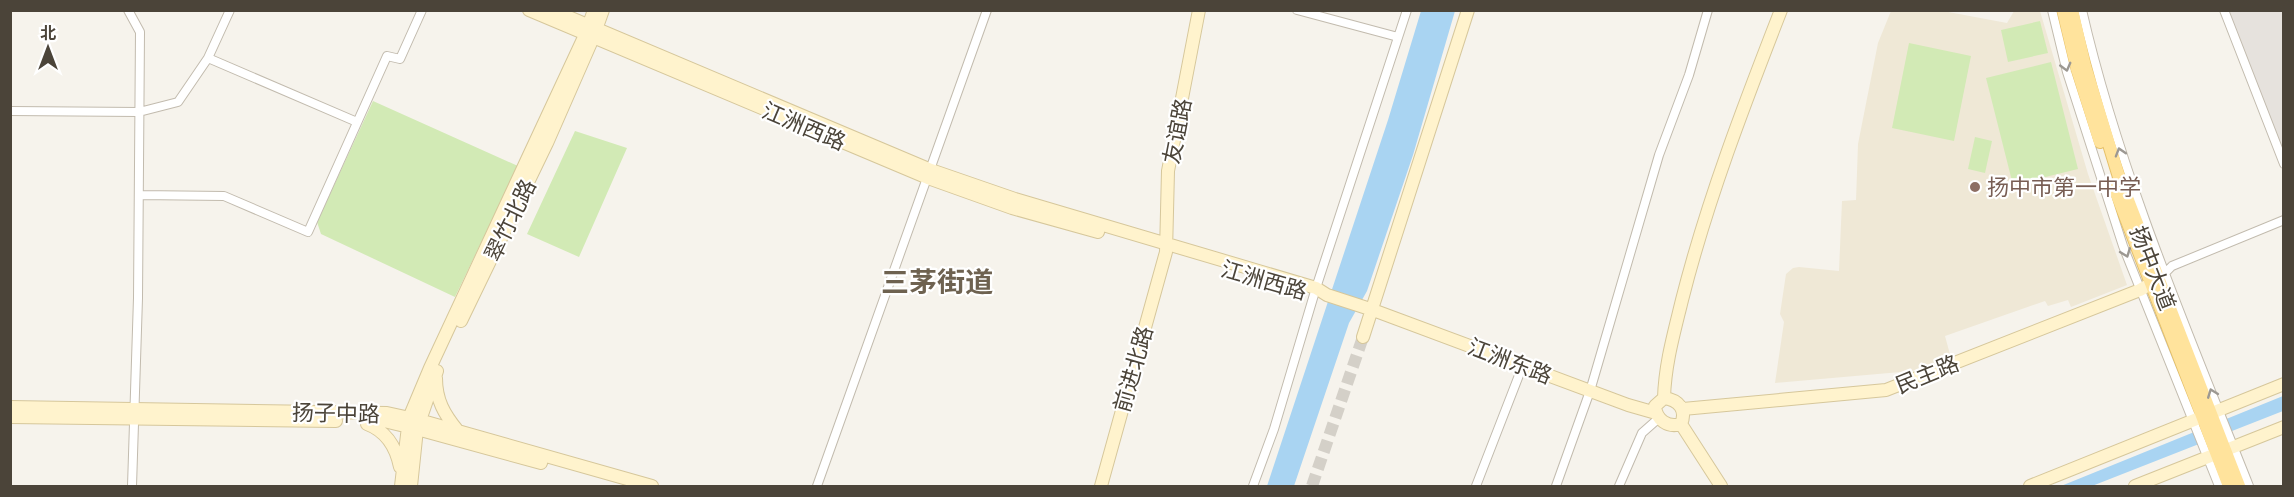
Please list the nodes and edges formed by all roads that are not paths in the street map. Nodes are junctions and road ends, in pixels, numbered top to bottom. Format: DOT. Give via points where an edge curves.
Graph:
graph roads {
  1 [pos="128,10"];
  2 [pos="230,10"];
  3 [pos="422,10"];
  4 [pos="529,10"];
  5 [pos="552,10"];
  6 [pos="594,10"];
  7 [pos="603,10"];
  8 [pos="987,10"];
  9 [pos="1199,10"];
  10 [pos="1296,10"];
  11 [pos="1407,10"];
  12 [pos="1468,10"];
  13 [pos="1708,10"];
  14 [pos="1781,10"];
  15 [pos="2052,10"];
  16 [pos="2063,10"];
  17 [pos="2072,10"];
  18 [pos="2082,10"];
  19 [pos="2224,10"];
  20 [pos="591,32"];
  21 [pos="1398,38"];
  22 [pos="208,58"];
  23 [pos="10,111"];
  24 [pos="139,112"];
  25 [pos="357,122"];
  26 [pos="2283,164"];
  27 [pos="930,174"];
  28 [pos="139,195"];
  29 [pos="2283,220"];
  30 [pos="1166,248"];
  31 [pos="2153,282"];
  32 [pos="1315,291"];
  33 [pos="1368,309"];
  34 [pos="1363,337"];
  35 [pos="1523,365"];
  36 [pos="436,372"];
  37 [pos="2283,384"];
  38 [pos="1590,391"];
  39 [pos="1664,398"];
  40 [pos="10,408"];
  41 [pos="1683,409"];
  42 [pos="133,414"];
  43 [pos="1658,416"];
  44 [pos="2206,416"];
  45 [pos="10,417"];
  46 [pos="360,421"];
  47 [pos="413,423"];
  48 [pos="1678,425"];
  49 [pos="2283,427"];
  50 [pos="458,431"];
  51 [pos="2220,452"];
  52 [pos="402,481"];
  53 [pos="132,486"];
  54 [pos="411,486"];
  55 [pos="624,486"];
  56 [pos="652,486"];
  57 [pos="817,486"];
  58 [pos="1101,486"];
  59 [pos="1253,486"];
  60 [pos="1476,486"];
  61 [pos="1556,486"];
  62 [pos="1618,486"];
  63 [pos="1712,486"];
  64 [pos="1721,486"];
  65 [pos="2030,486"];
  66 [pos="2135,486"];
  67 [pos="2219,486"];
  68 [pos="2229,486"];
  69 [pos="2239,486"];
  70 [pos="2249,486"];
  1 -- 24 [label="street" via="140,32"];
  2 -- 22 [label="street"];
  3 -- 25 [label="street" via="400,59 387,56"];
  4 -- 20 [label="main road, 江洲西路"];
  5 -- 20 [label="main road, 江洲西路"];
  6 -- 20 [label="main road, 翠竹北路"];
  7 -- 20 [label="main road, 翠竹北路"];
  8 -- 27 [label="street"];
  9 -- 30 [label="main road, 友谊路" via="1168,171"];
  10 -- 21 [label="street"];
  11 -- 21 [label="street"];
  12 -- 33 [label="main road"];
  13 -- 38 [label="street" via="1659,155"];
  14 -- 39 [label="main road" via="1693,255 1665,370"];
  15 -- 31 [label="street, one-way" via="2098,172"];
  16 -- 31 [label="main road, 扬中大道" via="2112,181"];
  17 -- 31 [label="main road, 扬中大道" via="2085,66"];
  31 -- 18 [label="street, one-way"];
  19 -- 26 [label="street"];
  20 -- 27 [label="main road, 江洲西路"];
  20 -- 36 [label="main road, 翠竹北路" via="547,143"];
  20 -- 47 [label="main road, 翠竹北路" via="435,358"];
  21 -- 32 [label="street"];
  22 -- 24 [label="street" via="178,102"];
  22 -- 25 [label="street"];
  23 -- 24 [label="street"];
  24 -- 28 [label="street"];
  25 -- 28 [label="street" via="308,232 224,196"];
  27 -- 30 [label="main road, 江洲西路" via="1012,208"];
  27 -- 57 [label="street"];
  28 -- 42 [label="street"];
  29 -- 31 [label="street" via="2172,266"];
  30 -- 32 [label="main road, 江洲西路"];
  30 -- 58 [label="main road, 前进北路"];
  31 -- 41 [label="main road, 民主路" via="1886,390"];
  31 -- 44 [label="main road, 扬中大道"];
  31 -- 44 [label="street"];
  32 -- 33 [label="main road, 江洲西路"];
  32 -- 59 [label="street"];
  33 -- 34 [label="main road"];
  33 -- 35 [label="main road, 江洲东路"];
  35 -- 38 [label="main road, 江洲东路"];
  35 -- 60 [label="street"];
  36 -- 47 [label="main road, 翠竹北路"];
  36 -- 50 [label="main road" via="438,401"];
  37 -- 44 [label="main road"];
  38 -- 43 [label="main road, 江洲东路"];
  38 -- 61 [label="street"];
  39 -- 41 [label="main road"];
  39 -- 43 [label="main road" via="1655,406"];
  40 -- 42 [label="main road, 扬子中路"];
  41 -- 48 [label="main road" via="1685,416"];
  42 -- 45 [label="main road, 扬子中路"];
  42 -- 46 [label="main road, 扬子中路"];
  42 -- 47 [label="main road, 扬子中路" via="387,413"];
  42 -- 53 [label="street"];
  43 -- 48 [label="main road"];
  43 -- 62 [label="street" via="1642,433"];
  44 -- 51 [label="main road, 扬中大道"];
  44 -- 51 [label="street"];
  44 -- 65 [label="main road"];
  46 -- 47 [label="main road, 扬子中路"];
  46 -- 52 [label="main road" via="380,429 399,459"];
  47 -- 50 [label="main road, 扬子中路"];
  47 -- 52 [label="main road"];
  47 -- 54 [label="main road"];
  47 -- 55 [label="main road, 扬子中路"];
  48 -- 63 [label="main road"];
  48 -- 64 [label="main road"];
  49 -- 51 [label="main road"];
  50 -- 56 [label="main road, 扬子中路"];
  51 -- 66 [label="main road"];
  51 -- 67 [label="street"];
  51 -- 68 [label="main road, 扬中大道"];
  51 -- 69 [label="main road, 扬中大道"];
  51 -- 70 [label="street"];
}
